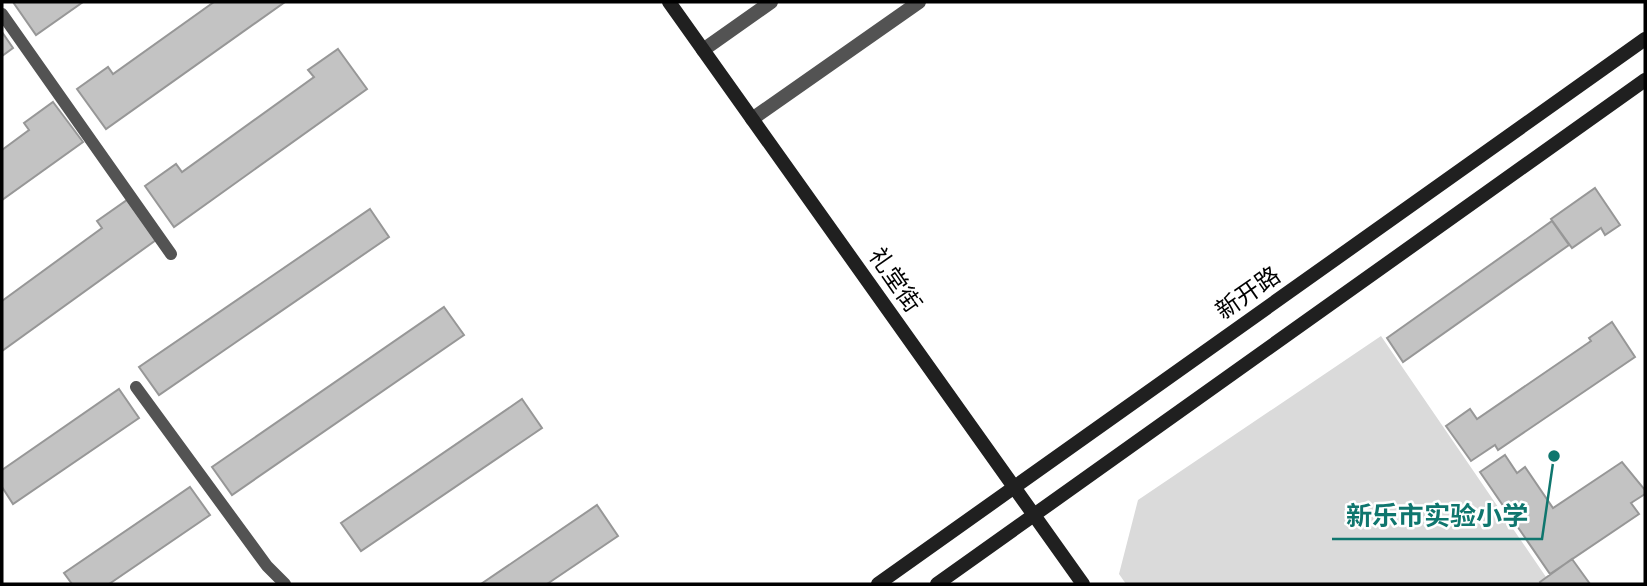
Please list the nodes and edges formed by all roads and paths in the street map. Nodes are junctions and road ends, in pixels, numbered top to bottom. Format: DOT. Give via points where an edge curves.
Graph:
graph roads {
  1 [pos="669,2"];
  2 [pos="771,2"];
  3 [pos="919,2"];
  4 [pos="2,14"];
  5 [pos="1645,39"];
  6 [pos="703,50"];
  7 [pos="1645,80"];
  8 [pos="752,119"];
  9 [pos="171,254"];
  10 [pos="136,387"];
  11 [pos="1014,487"];
  12 [pos="1034,515"];
  13 [pos="285,584"];
  14 [pos="878,584"];
  15 [pos="937,584"];
  16 [pos="1083,584"];
  1 -- 6 [label="street, 礼堂街"];
  2 -- 6 [label="street"];
  3 -- 8 [label="street"];
  4 -- 9 [label="lane"];
  5 -- 11 [label="street, 新开路"];
  6 -- 8 [label="street, 礼堂街"];
  7 -- 12 [label="street"];
  8 -- 11 [label="street, 礼堂街"];
  10 -- 13 [label="lane"];
  11 -- 12 [label="street, 礼堂街"];
  11 -- 14 [label="street, 新开路"];
  12 -- 15 [label="street"];
  12 -- 16 [label="street, 礼堂街"];
}
